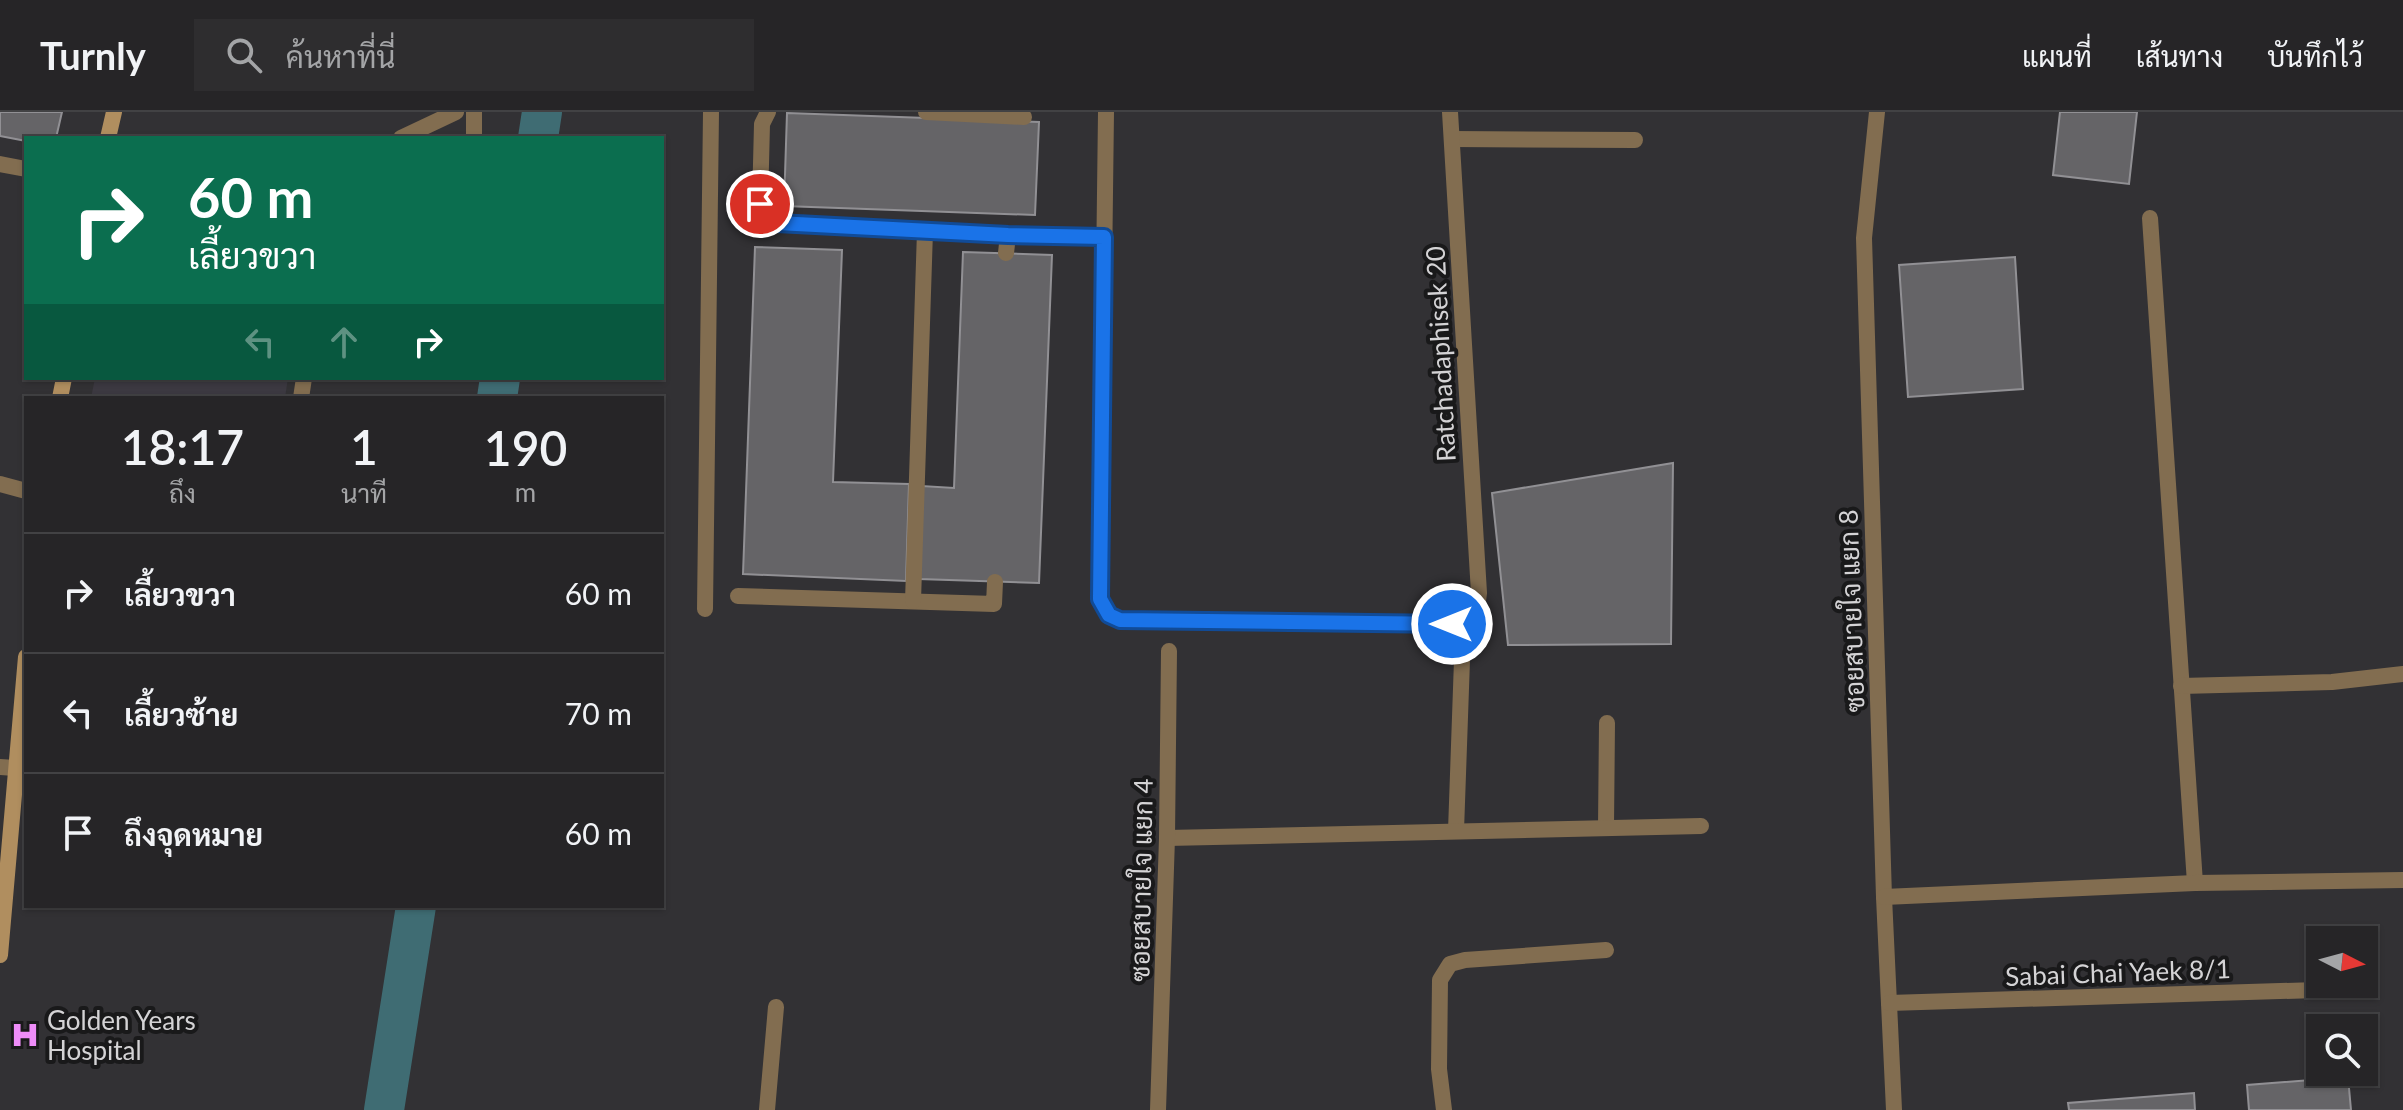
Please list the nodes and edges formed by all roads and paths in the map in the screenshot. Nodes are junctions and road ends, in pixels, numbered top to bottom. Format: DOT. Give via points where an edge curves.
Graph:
graph roads {
  1 [pos="114,112"];
  2 [pos="456,112"];
  3 [pos="474,112"];
  4 [pos="711,112"];
  5 [pos="768,112"];
  6 [pos="926,112"];
  7 [pos="1106,112"];
  8 [pos="1450,112"];
  9 [pos="1877,112"];
  10 [pos="1024,117"];
  11 [pos="108,136"];
  12 [pos="405,136"];
  13 [pos="474,136"];
  14 [pos="1452,139"];
  15 [pos="1635,140"];
  16 [pos="0,164"];
  17 [pos="24,169"];
  18 [pos="2150,218"];
  19 [pos="925,231"];
  20 [pos="1008,235"];
  21 [pos="1104,237"];
  22 [pos="1006,253"];
  23 [pos="0,484"];
  24 [pos="24,490"];
  25 [pos="995,582"];
  26 [pos="738,596"];
  27 [pos="913,601"];
  28 [pos="705,609"];
  29 [pos="1169,651"];
  30 [pos="1462,660"];
  31 [pos="24,669"];
  32 [pos="2403,674"];
  33 [pos="2181,686"];
  34 [pos="1607,723"];
  35 [pos="7,768"];
  36 [pos="1701,826"];
  37 [pos="1606,827"];
  38 [pos="1456,831"];
  39 [pos="1167,838"];
  40 [pos="2403,880"];
  41 [pos="2195,883"];
  42 [pos="1884,897"];
  43 [pos="1606,950"];
  44 [pos="0,955"];
  45 [pos="2306,990"];
  46 [pos="1889,1003"];
  47 [pos="776,1007"];
  48 [pos="767,1110"];
  49 [pos="1158,1110"];
  50 [pos="1444,1110"];
  51 [pos="1894,1110"];
  1 -- 11 [label="street"];
  2 -- 12 [label="street"];
  3 -- 13 [label="street"];
  4 -- 28 [label="street"];
  5 -- 19 [label="street" via="762,124 764,216 777,223"];
  6 -- 10 [label="street"];
  7 -- 21 [label="street"];
  8 -- 14 [label="street, Ratchadaphisek 20"];
  9 -- 42 [label="street, ซอยสบายใจ แยก 8" via="1864,238"];
  14 -- 15 [label="street"];
  14 -- 21 [label="street, Ratchadaphisek 20" via="1479,593 1477,609 1452,624 1170,622 1109,615 1100,599"];
  16 -- 17 [label="street"];
  18 -- 33 [label="street"];
  19 -- 20 [label="street"];
  19 -- 27 [label="street"];
  20 -- 21 [label="street"];
  20 -- 22 [label="street"];
  23 -- 24 [label="street"];
  25 -- 27 [label="street" via="994,604"];
  26 -- 27 [label="street"];
  29 -- 39 [label="street, ซอยสบายใจ แยก 4"];
  30 -- 38 [label="street"];
  31 -- 35 [label="street"];
  32 -- 33 [label="street" via="2332,682"];
  33 -- 41 [label="street"];
  34 -- 37 [label="street"];
  35 -- 44 [label="street"];
  36 -- 37 [label="street"];
  37 -- 38 [label="street"];
  38 -- 39 [label="street"];
  39 -- 49 [label="street, ซอยสบายใจ แยก 4"];
  40 -- 41 [label="street"];
  41 -- 42 [label="street"];
  42 -- 46 [label="street, ซอยสบายใจ แยก 8"];
  43 -- 50 [label="street" via="1450,964 1440,980"];
  45 -- 46 [label="street, Sabai Chai Yaek 8/1"];
  46 -- 51 [label="street, ซอยสบายใจ แยก 8"];
  47 -- 48 [label="street"];
}
